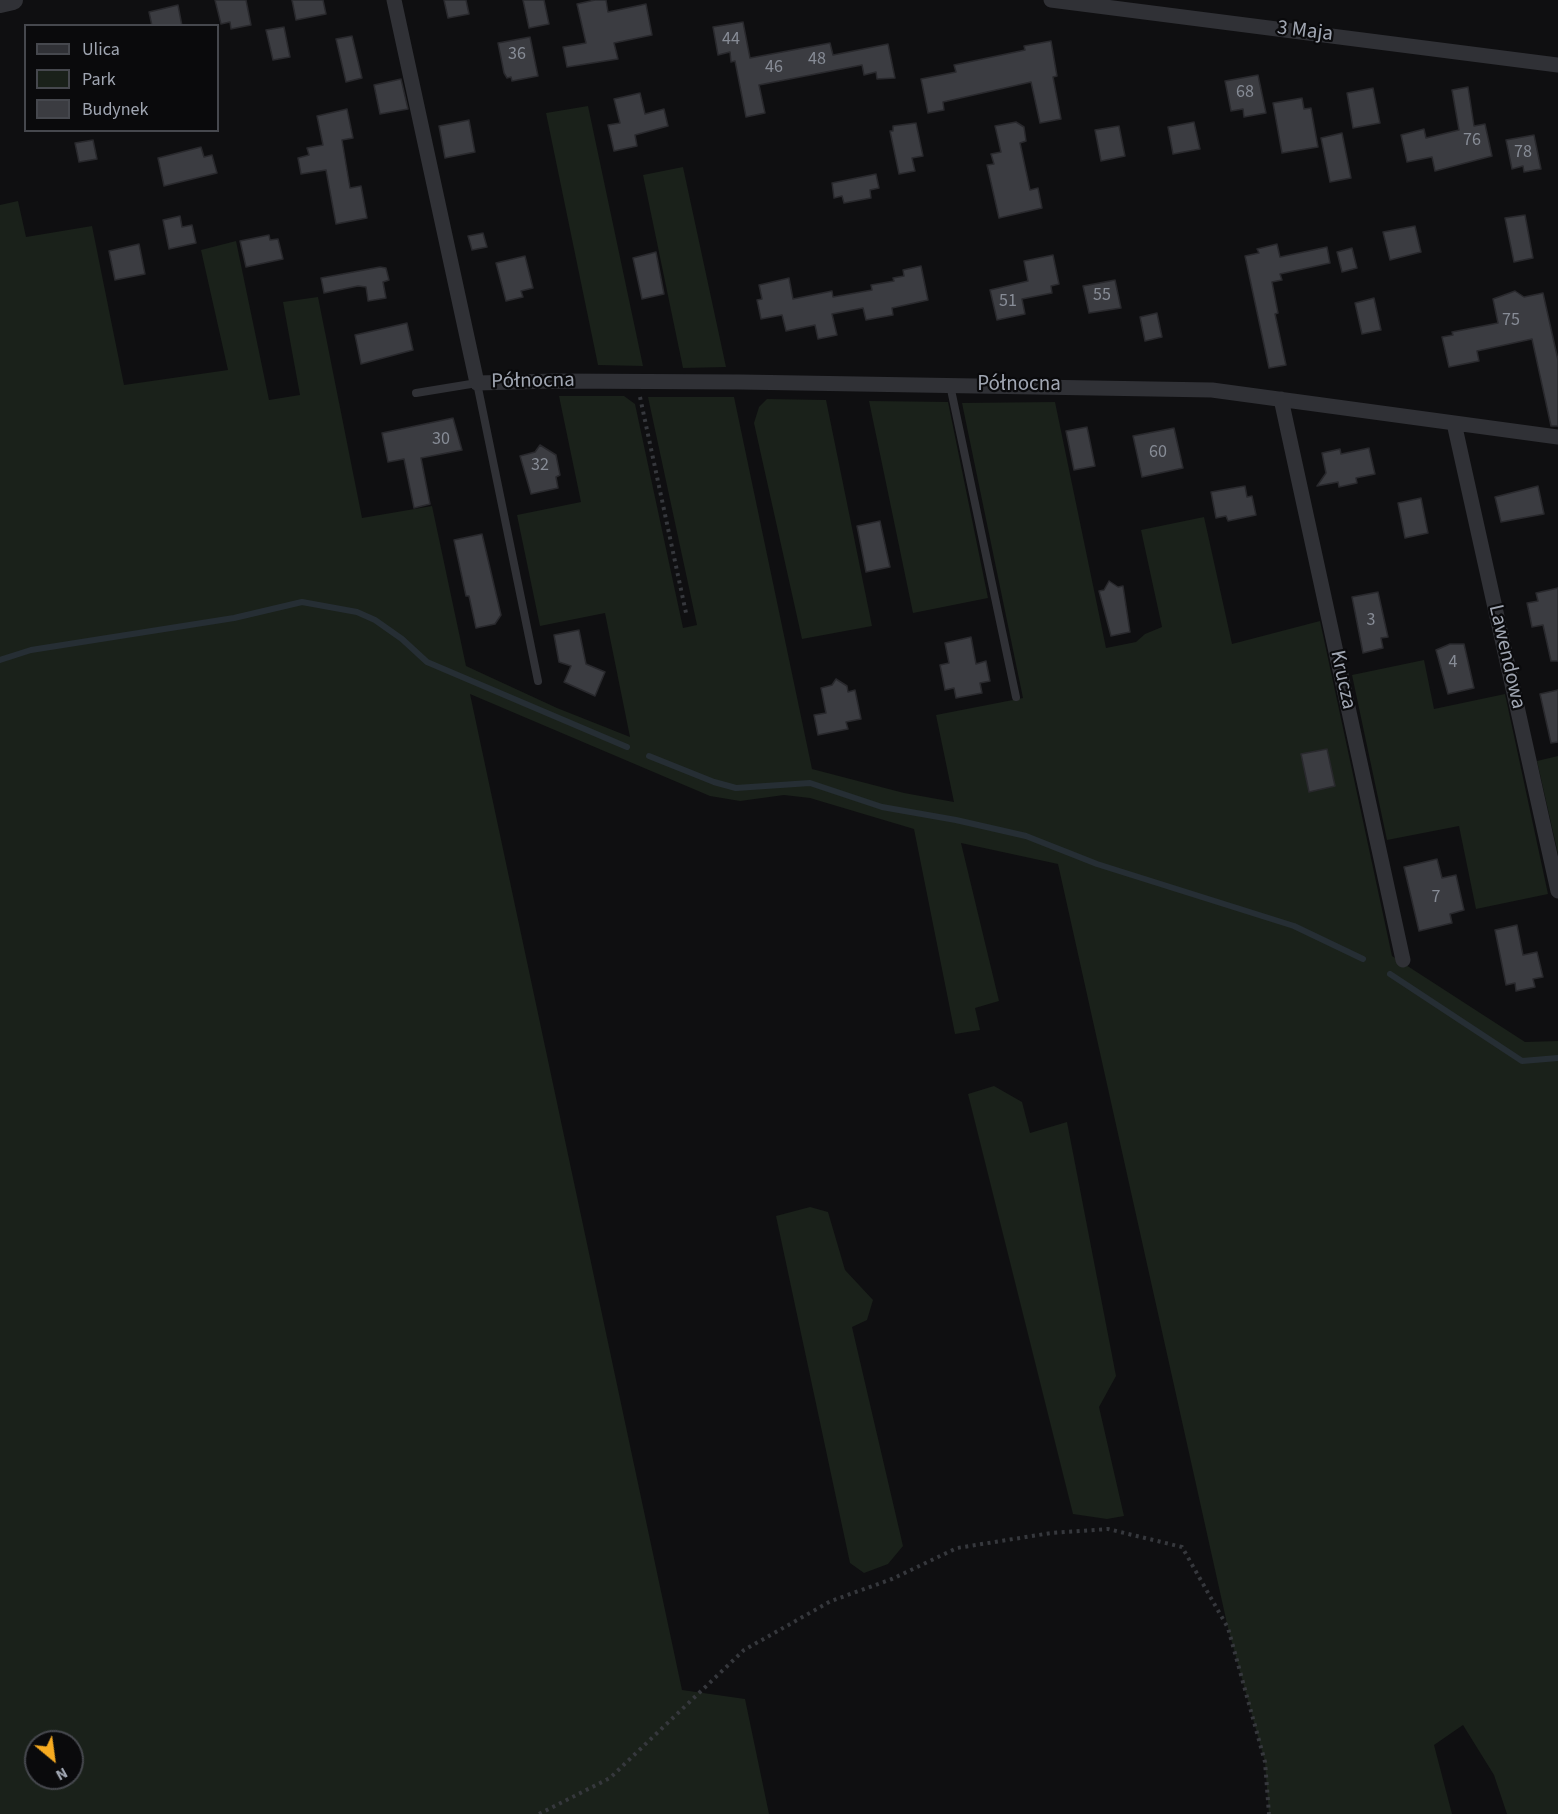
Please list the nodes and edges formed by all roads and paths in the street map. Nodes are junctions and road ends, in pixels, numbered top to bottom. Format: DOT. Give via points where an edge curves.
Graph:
graph roads {
  1 [pos="13,0"];
  2 [pos="394,0"];
  3 [pos="1052,0"];
  4 [pos="0,3"];
  5 [pos="1558,65"];
  6 [pos="637,382"];
  7 [pos="477,383"];
  8 [pos="950,385"];
  9 [pos="416,393"];
  10 [pos="1281,399"];
  11 [pos="1454,423"];
  12 [pos="1558,437"];
  13 [pos="686,613"];
  14 [pos="538,681"];
  15 [pos="1016,697"];
  16 [pos="1558,891"];
  17 [pos="1403,960"];
  18 [pos="539,1814"];
  19 [pos="1269,1814"];
  1 -- 4 [label="street"];
  2 -- 7 [label="street, Północna"];
  3 -- 5 [label="street, 3 Maja"];
  6 -- 7 [label="street, Północna"];
  6 -- 8 [label="street, Północna"];
  6 -- 13 [label="path"];
  7 -- 9 [label="lane, Północna"];
  7 -- 14 [label="lane"];
  8 -- 10 [label="street, Północna" via="1212,390"];
  8 -- 15 [label="lane"];
  10 -- 11 [label="street, Północna"];
  10 -- 17 [label="street, Krucza"];
  11 -- 12 [label="street, Północna"];
  11 -- 16 [label="street, Lawendowa"];
  18 -- 19 [label="path" via="610,1778 744,1650 831,1601 892,1579 957,1548 1051,1533 1108,1529 1182,1547 1188,1557 1228,1628 1265,1762"];
}
